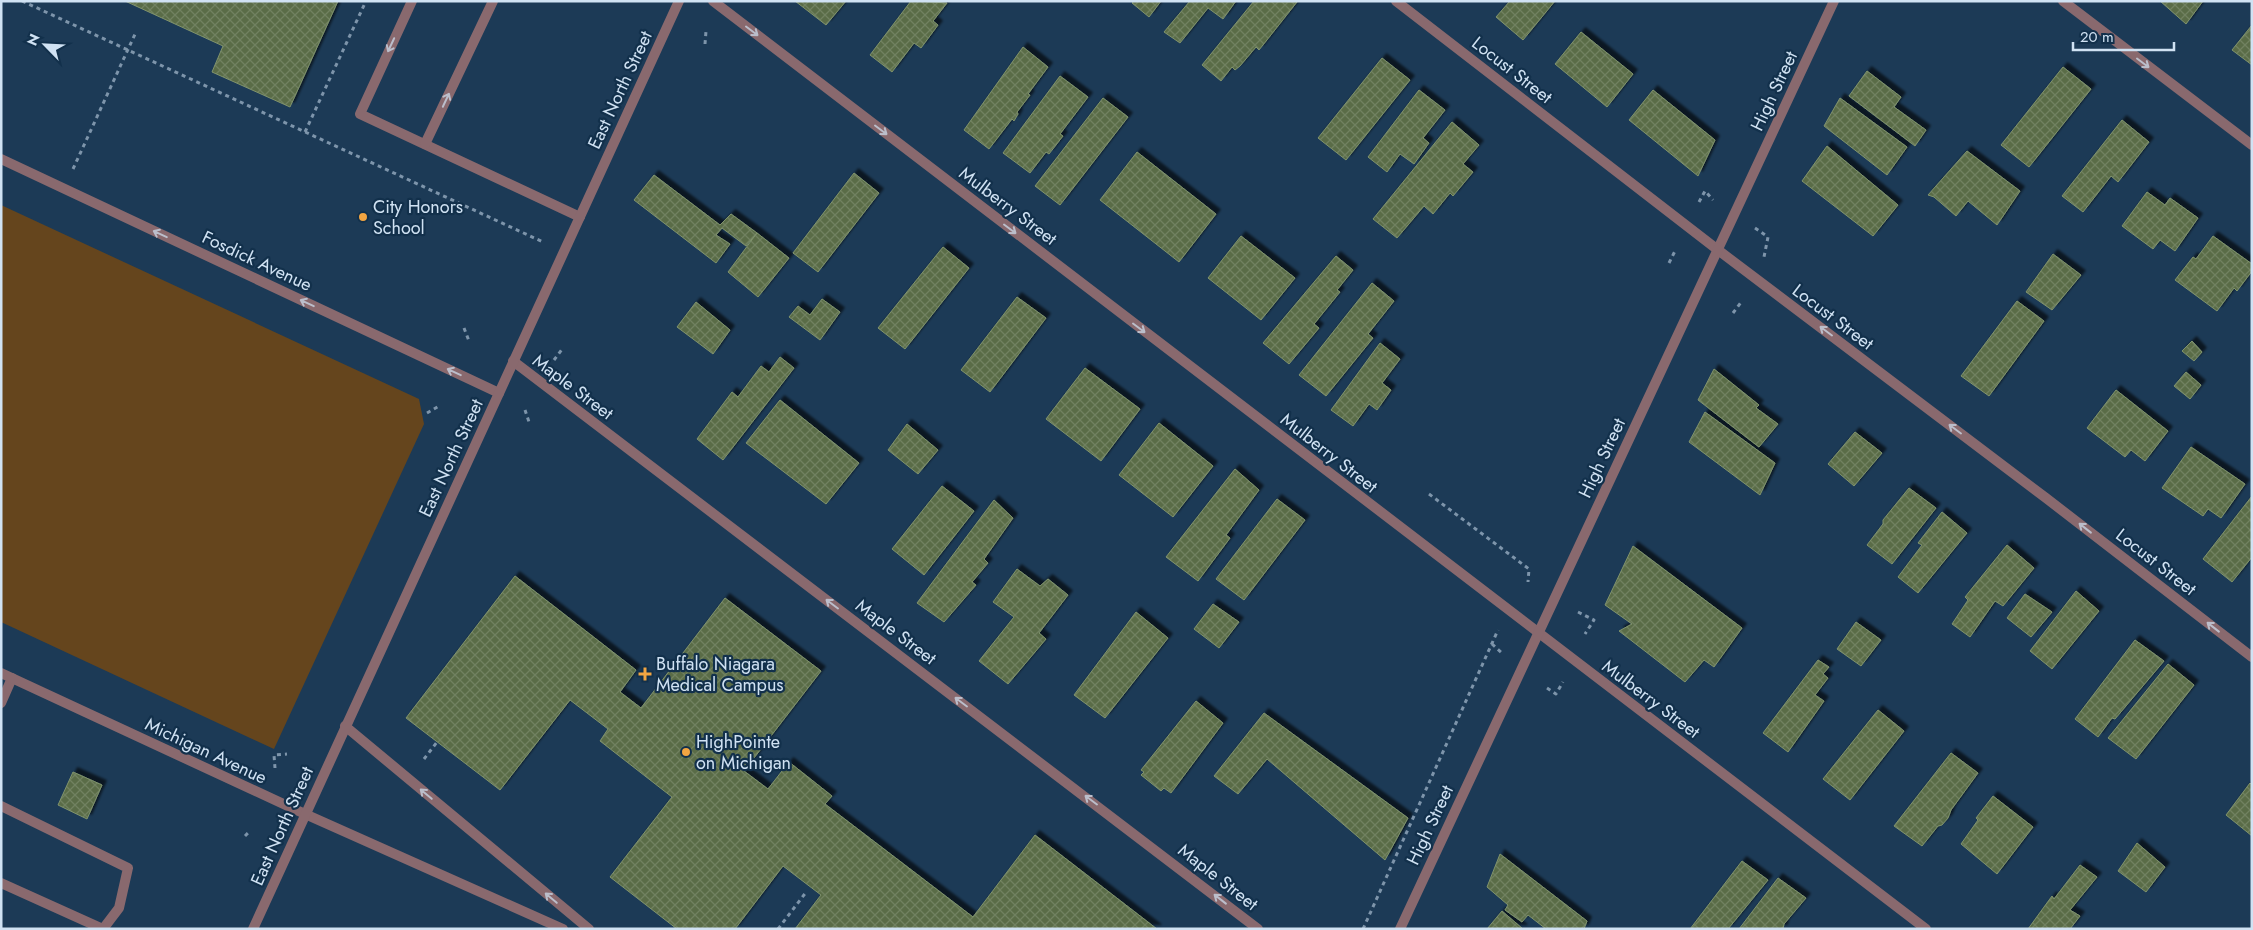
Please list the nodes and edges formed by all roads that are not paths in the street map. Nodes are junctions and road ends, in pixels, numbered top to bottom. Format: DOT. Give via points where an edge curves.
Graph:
graph roads {
  1 [pos="412,1"];
  2 [pos="493,1"];
  3 [pos="679,1"];
  4 [pos="714,1"];
  5 [pos="1396,1"];
  6 [pos="1834,1"];
  7 [pos="2063,1"];
  8 [pos="425,144"];
  9 [pos="2252,145"];
  10 [pos="1,160"];
  11 [pos="580,217"];
  12 [pos="1718,250"];
  13 [pos="513,361"];
  14 [pos="498,393"];
  15 [pos="1538,633"];
  16 [pos="2252,657"];
  17 [pos="1,673"];
  18 [pos="12,678"];
  19 [pos="1,703"];
  20 [pos="345,726"];
  21 [pos="1,806"];
  22 [pos="305,814"];
  23 [pos="1,883"];
  24 [pos="103,929"];
  25 [pos="254,929"];
  26 [pos="563,929"];
  27 [pos="589,929"];
  28 [pos="1258,929"];
  29 [pos="1400,929"];
  30 [pos="1926,929"];
  1 -- 8 [label="street, one-way" via="360,114"];
  8 -- 2 [label="street, one-way"];
  3 -- 11 [label="street, East North Street"];
  4 -- 15 [label="street, Mulberry Street, one-way"];
  5 -- 12 [label="street, Locust Street"];
  6 -- 12 [label="street, High Street"];
  7 -- 9 [label="street, one-way"];
  8 -- 11 [label="street"];
  14 -- 10 [label="street, Fosdick Avenue, one-way"];
  11 -- 13 [label="street, East North Street"];
  12 -- 15 [label="street, High Street"];
  16 -- 12 [label="street, Locust Street, one-way"];
  13 -- 14 [label="street, East North Street"];
  28 -- 13 [label="street, Maple Street, one-way"];
  14 -- 20 [label="street, East North Street"];
  15 -- 29 [label="street, High Street"];
  15 -- 30 [label="street, Mulberry Street"];
  17 -- 18 [label="street, Michigan Avenue"];
  18 -- 19 [label="street"];
  18 -- 22 [label="street, Michigan Avenue"];
  20 -- 22 [label="street, East North Street"];
  27 -- 20 [label="street, one-way"];
  21 -- 24 [label="street" via="128,868 120,908"];
  22 -- 25 [label="street, East North Street"];
  22 -- 26 [label="street, Michigan Avenue"];
  23 -- 24 [label="street"];
}
